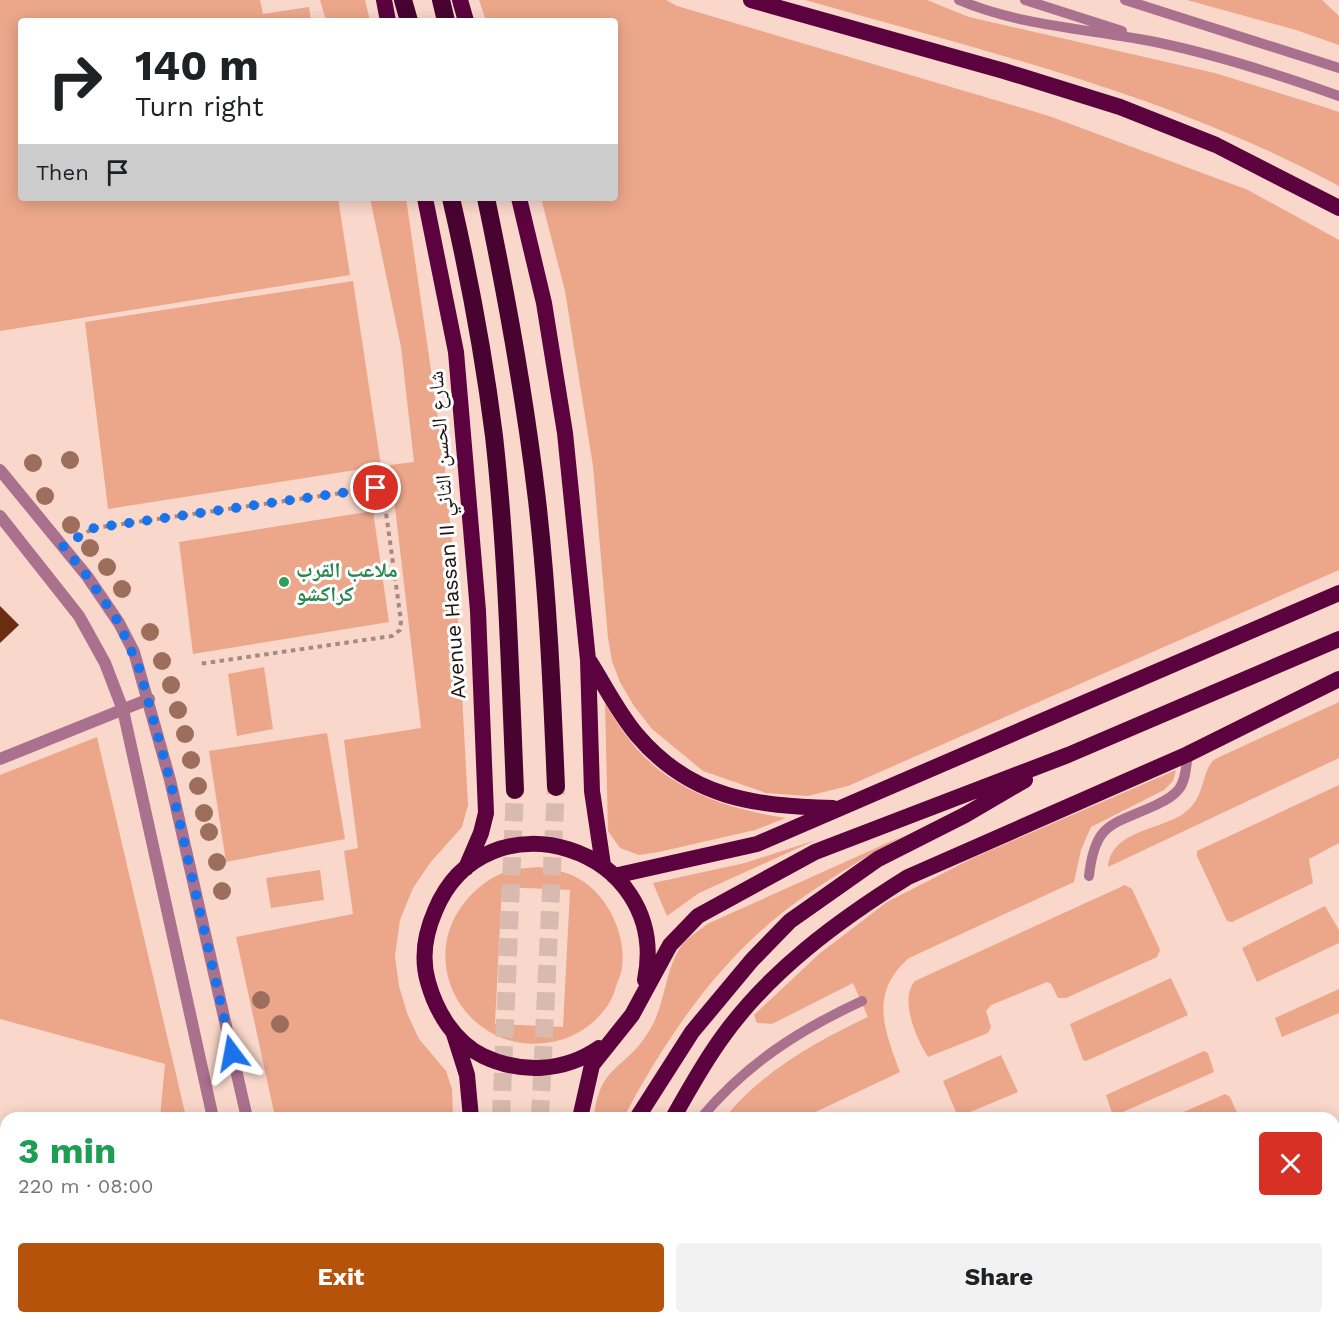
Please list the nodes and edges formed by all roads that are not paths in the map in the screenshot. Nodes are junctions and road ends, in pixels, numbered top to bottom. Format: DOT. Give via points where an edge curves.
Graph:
graph roads {
  1 [pos="384,0"];
  2 [pos="403,0"];
  3 [pos="441,0"];
  4 [pos="460,0"];
  5 [pos="751,0"];
  6 [pos="959,0"];
  7 [pos="1025,0"];
  8 [pos="1125,0"];
  9 [pos="387,18"];
  10 [pos="408,18"];
  11 [pos="445,18"];
  12 [pos="465,18"];
  13 [pos="1160,43"];
  14 [pos="1339,68"];
  15 [pos="1339,96"];
  16 [pos="426,201"];
  17 [pos="452,201"];
  18 [pos="487,201"];
  19 [pos="520,201"];
  20 [pos="1339,208"];
  21 [pos="0,470"];
  22 [pos="0,516"];
  23 [pos="1339,593"];
  24 [pos="1339,639"];
  25 [pos="588,660"];
  26 [pos="1339,679"];
  27 [pos="149,699"];
  28 [pos="123,710"];
  29 [pos="1188,754"];
  30 [pos="1068,755"];
  31 [pos="0,759"];
  32 [pos="556,787"];
  33 [pos="515,790"];
  34 [pos="837,809"];
  35 [pos="466,868"];
  36 [pos="609,871"];
  37 [pos="1089,876"];
  38 [pos="642,996"];
  39 [pos="862,1001"];
  40 [pos="454,1034"];
  41 [pos="612,1040"];
  42 [pos="212,1112"];
  43 [pos="246,1112"];
  44 [pos="470,1112"];
  45 [pos="581,1112"];
  46 [pos="641,1112"];
  47 [pos="677,1112"];
  48 [pos="706,1112"];
  1 -- 9 [label="highway"];
  2 -- 10 [label="highway"];
  3 -- 11 [label="highway"];
  4 -- 12 [label="highway"];
  5 -- 20 [label="highway" via="1120,107 1216,145"];
  6 -- 13 [label="lane" via="1018,18"];
  7 -- 13 [label="lane"];
  8 -- 14 [label="lane"];
  13 -- 15 [label="lane" via="1267,70"];
  16 -- 35 [label="highway, Avenue Hassan II شارع الحسن الثاني" via="456,352 478,611 486,813"];
  17 -- 33 [label="highway" via="494,435"];
  18 -- 32 [label="highway" via="524,397 537,501"];
  19 -- 25 [label="highway" via="544,303 565,433"];
  21 -- 27 [label="street" via="87,576 119,623 134,652"];
  22 -- 28 [label="street" via="79,616 105,663"];
  23 -- 34 [label="highway"];
  24 -- 30 [label="highway"];
  25 -- 34 [label="highway" via="637,735 662,760 702,786 757,804"];
  25 -- 36 [label="highway" via="592,791"];
  26 -- 29 [label="highway"];
  27 -- 28 [label="street"];
  27 -- 43 [label="street"];
  28 -- 31 [label="street"];
  28 -- 42 [label="street"];
  29 -- 37 [label="lane" via="1183,781 1174,795 1108,826 1099,836 1092,851"];
  29 -- 47 [label="highway" via="949,858 876,896 793,960 745,1010 722,1037"];
  30 -- 38 [label="highway" via="815,852 764,878 698,916 670,945"];
  30 -- 46 [label="highway" via="965,815 878,859 790,921 692,1032"];
  34 -- 36 [label="highway" via="739,850"];
  35 -- 36 [label="highway" via="491,853 519,844 577,851"];
  35 -- 40 [label="highway" via="441,896 427,930 425,949 424,967 433,1003"];
  36 -- 38 [label="highway" via="628,891 644,924 649,960"];
  38 -- 41 [label="highway"];
  39 -- 48 [label="lane" via="777,1046 737,1078"];
  40 -- 41 [label="highway" via="481,1055 514,1067 549,1069 583,1059"];
  40 -- 44 [label="highway" via="467,1075"];
  41 -- 45 [label="highway" via="592,1065"];
}
